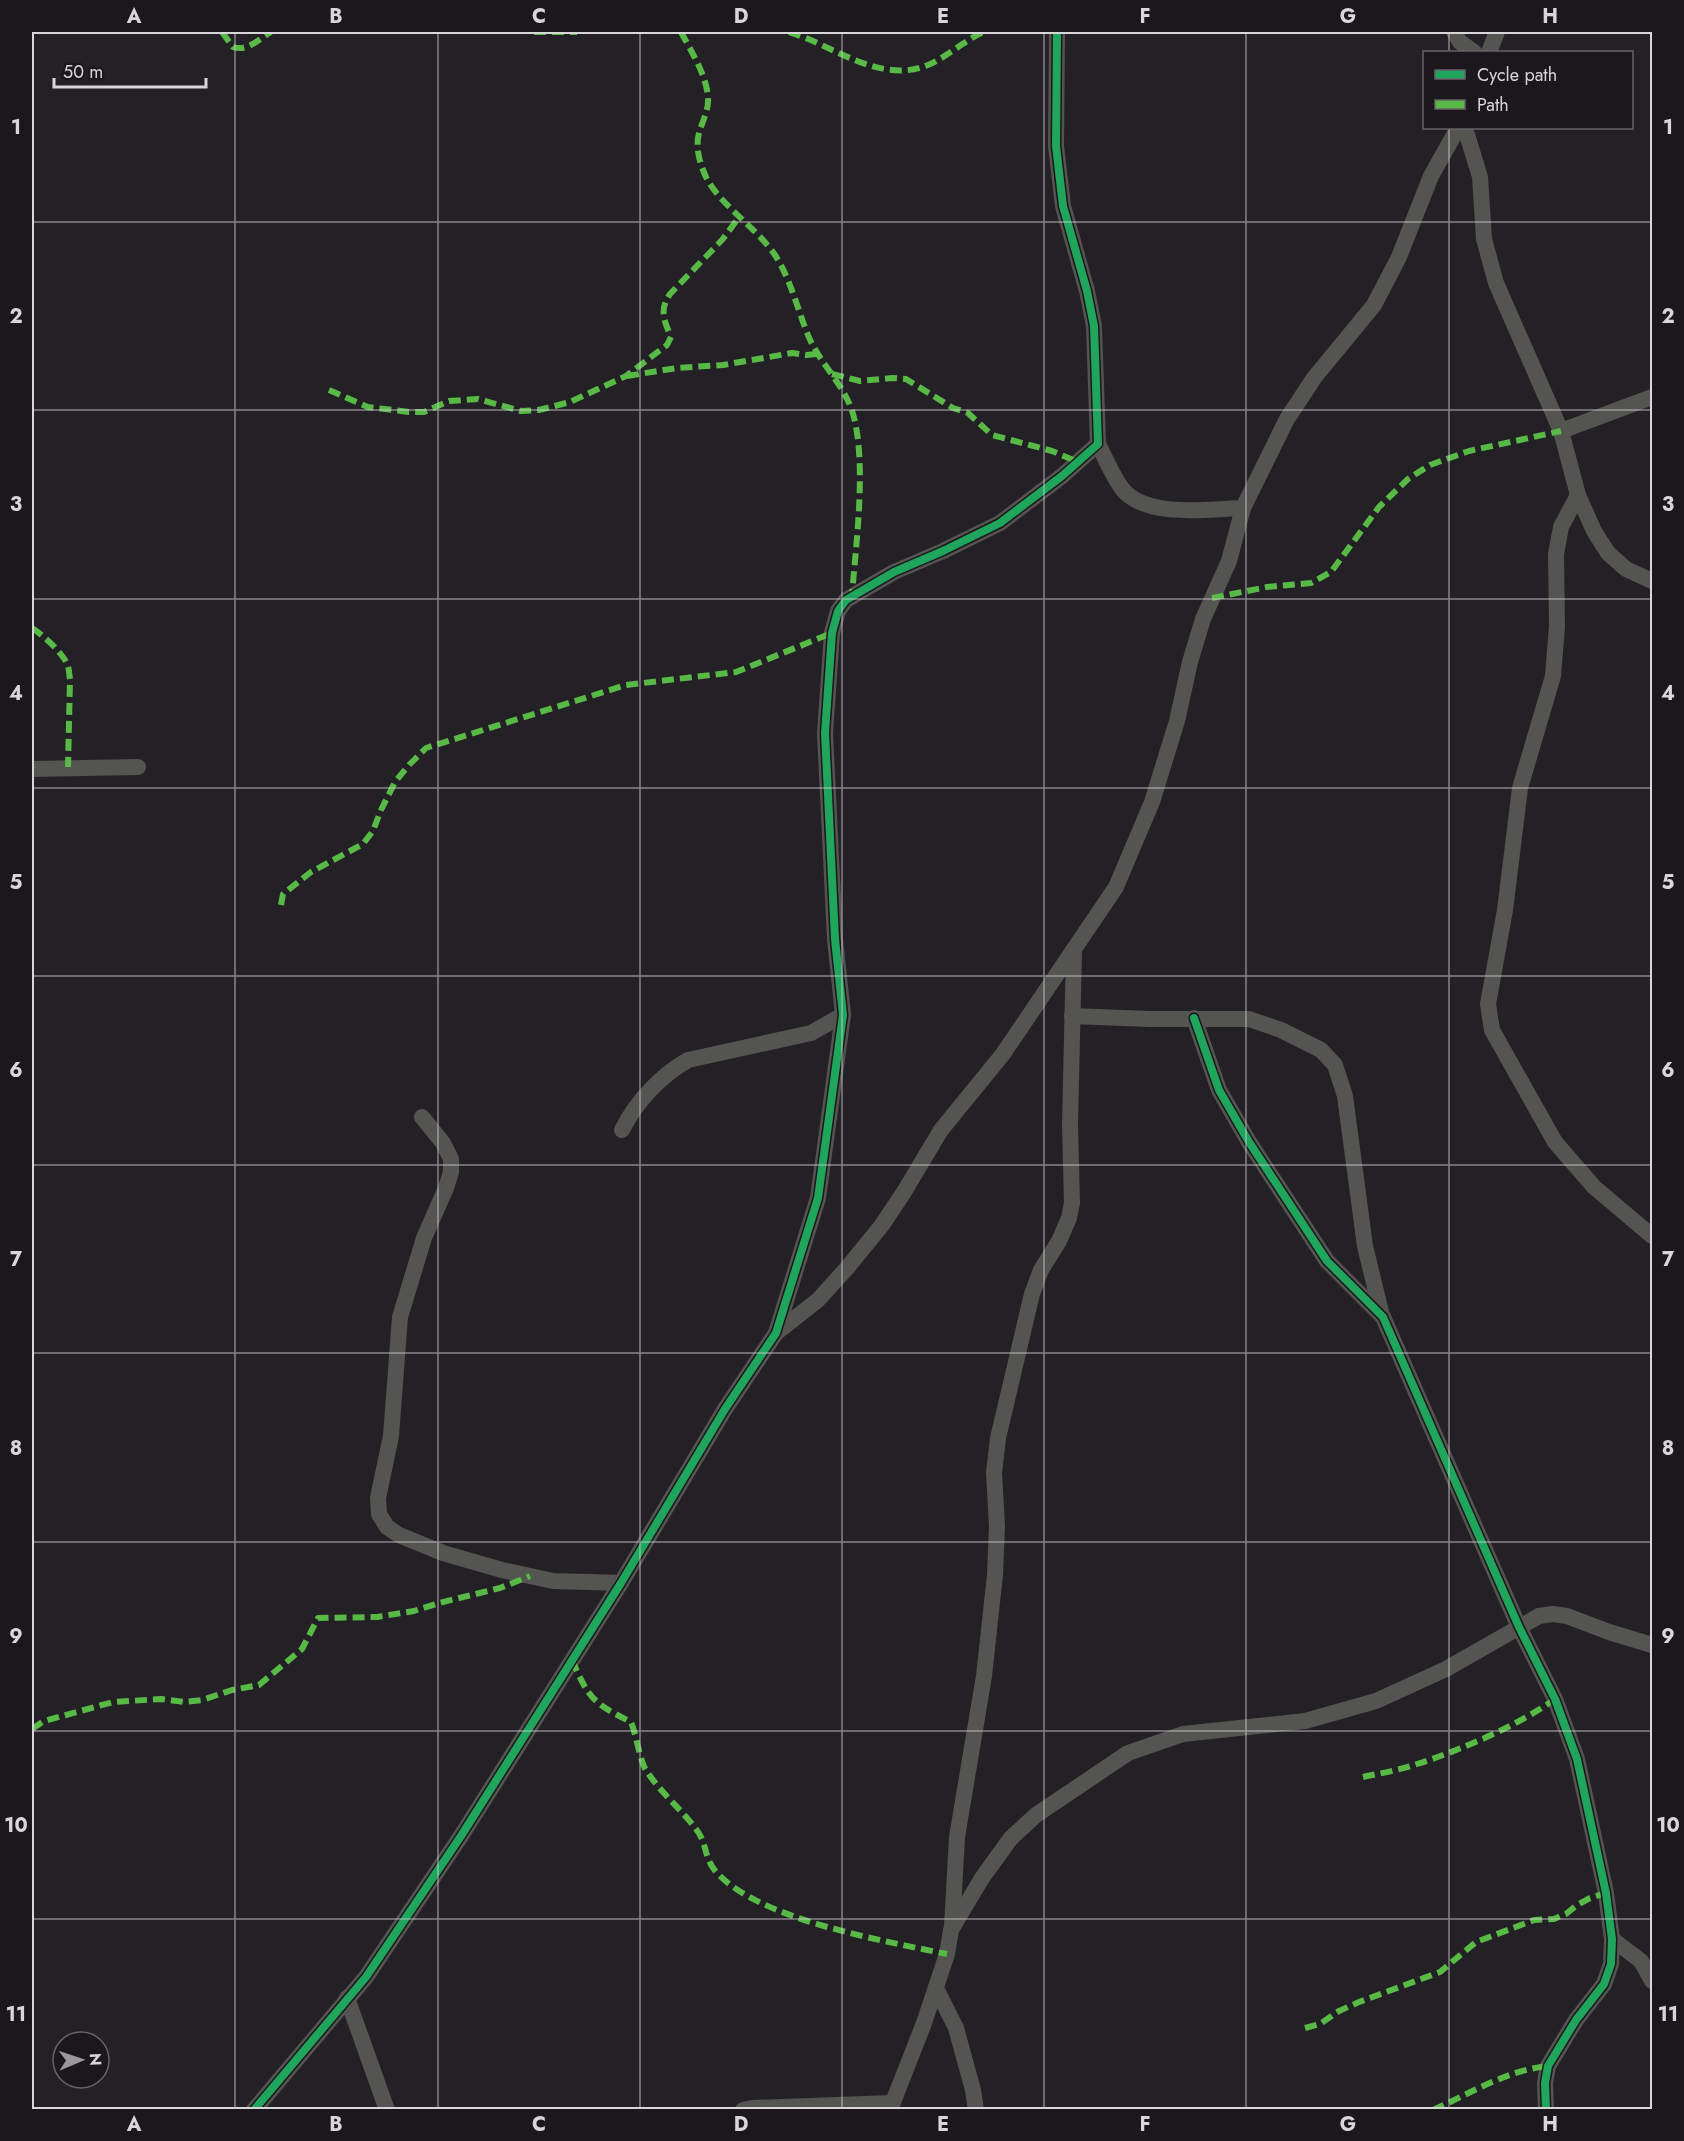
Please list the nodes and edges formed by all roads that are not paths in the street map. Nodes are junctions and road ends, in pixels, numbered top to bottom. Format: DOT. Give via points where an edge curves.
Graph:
graph roads {
  1 [pos="1057,32"];
  2 [pos="1454,32"];
  3 [pos="1497,32"];
  4 [pos="1473,51"];
  5 [pos="1489,51"];
  6 [pos="1457,129"];
  7 [pos="1466,129"];
  8 [pos="1653,397"];
  9 [pos="1561,431"];
  10 [pos="1098,444"];
  11 [pos="1578,495"];
  12 [pos="1243,508"];
  13 [pos="1653,581"];
  14 [pos="138,767"];
  15 [pos="32,768"];
  16 [pos="1074,951"];
  17 [pos="843,1015"];
  18 [pos="1072,1016"];
  19 [pos="1194,1018"];
  20 [pos="422,1117"];
  21 [pos="622,1130"];
  22 [pos="1653,1236"];
  23 [pos="1383,1317"];
  24 [pos="776,1333"];
  25 [pos="621,1583"];
  26 [pos="1519,1627"];
  27 [pos="1653,1645"];
  28 [pos="951,1930"];
  29 [pos="1612,1939"];
  30 [pos="1653,1981"];
  31 [pos="936,1988"];
  32 [pos="347,1998"];
  33 [pos="891,2106"];
  34 [pos="254,2109"];
  35 [pos="387,2109"];
  36 [pos="743,2109"];
  37 [pos="976,2109"];
  38 [pos="1546,2109"];
  1 -- 10 [label="street" via="1056,146 1063,206 1094,326"];
  2 -- 4 [label="street"];
  3 -- 5 [label="street"];
  6 -- 12 [label="street" via="1431,176 1399,257 1374,304 1314,378 1287,419"];
  7 -- 9 [label="street" via="1480,177 1484,239 1496,283"];
  8 -- 9 [label="street"];
  9 -- 11 [label="street"];
  10 -- 12 [label="street" via="1124,491 1136,501 1151,507 1181,509"];
  10 -- 17 [label="street" via="1000,523 894,572 846,600 838,611 832,633 825,733 835,939"];
  11 -- 13 [label="street" via="1608,553 1626,569"];
  11 -- 22 [label="street" via="1561,527 1556,554 1553,676 1520,788 1506,910 1488,1004 1492,1030 1555,1142 1594,1187"];
  12 -- 16 [label="street" via="1229,561 1203,619 1152,802 1116,887"];
  14 -- 15 [label="street"];
  16 -- 18 [label="street"];
  16 -- 24 [label="street" via="1003,1054 941,1130 882,1225 818,1300"];
  17 -- 21 [label="street" via="811,1034 688,1060 661,1079 631,1112"];
  17 -- 24 [label="street" via="818,1198"];
  18 -- 19 [label="street"];
  18 -- 28 [label="street" via="1072,1203 1066,1226 1032,1294 998,1438 994,1473 995,1575 984,1676 957,1837"];
  19 -- 23 [label="street" via="1219,1090 1249,1142 1327,1261"];
  19 -- 23 [label="street" via="1249,1019 1320,1050 1335,1065 1345,1096 1365,1245"];
  20 -- 25 [label="street" via="452,1159 451,1172 424,1238 400,1317 391,1436 378,1498 379,1514 387,1527 399,1535 492,1567 553,1581"];
  23 -- 26 [label="street"];
  24 -- 25 [label="street" via="725,1409"];
  25 -- 32 [label="street" via="461,1836 366,1977"];
  26 -- 27 [label="street" via="1539,1616 1553,1614"];
  26 -- 28 [label="street" via="1446,1669 1376,1701 1305,1721 1183,1734 1128,1753 1036,1815 1011,1838"];
  26 -- 29 [label="street" via="1555,1699 1577,1759"];
  28 -- 31 [label="street"];
  29 -- 30 [label="street" via="1641,1961"];
  29 -- 38 [label="street" via="1611,1964 1604,1984 1548,2066"];
  31 -- 33 [label="street"];
  31 -- 37 [label="street" via="957,2028"];
  32 -- 34 [label="street"];
  32 -- 35 [label="street"];
  33 -- 36 [label="street"];
}
